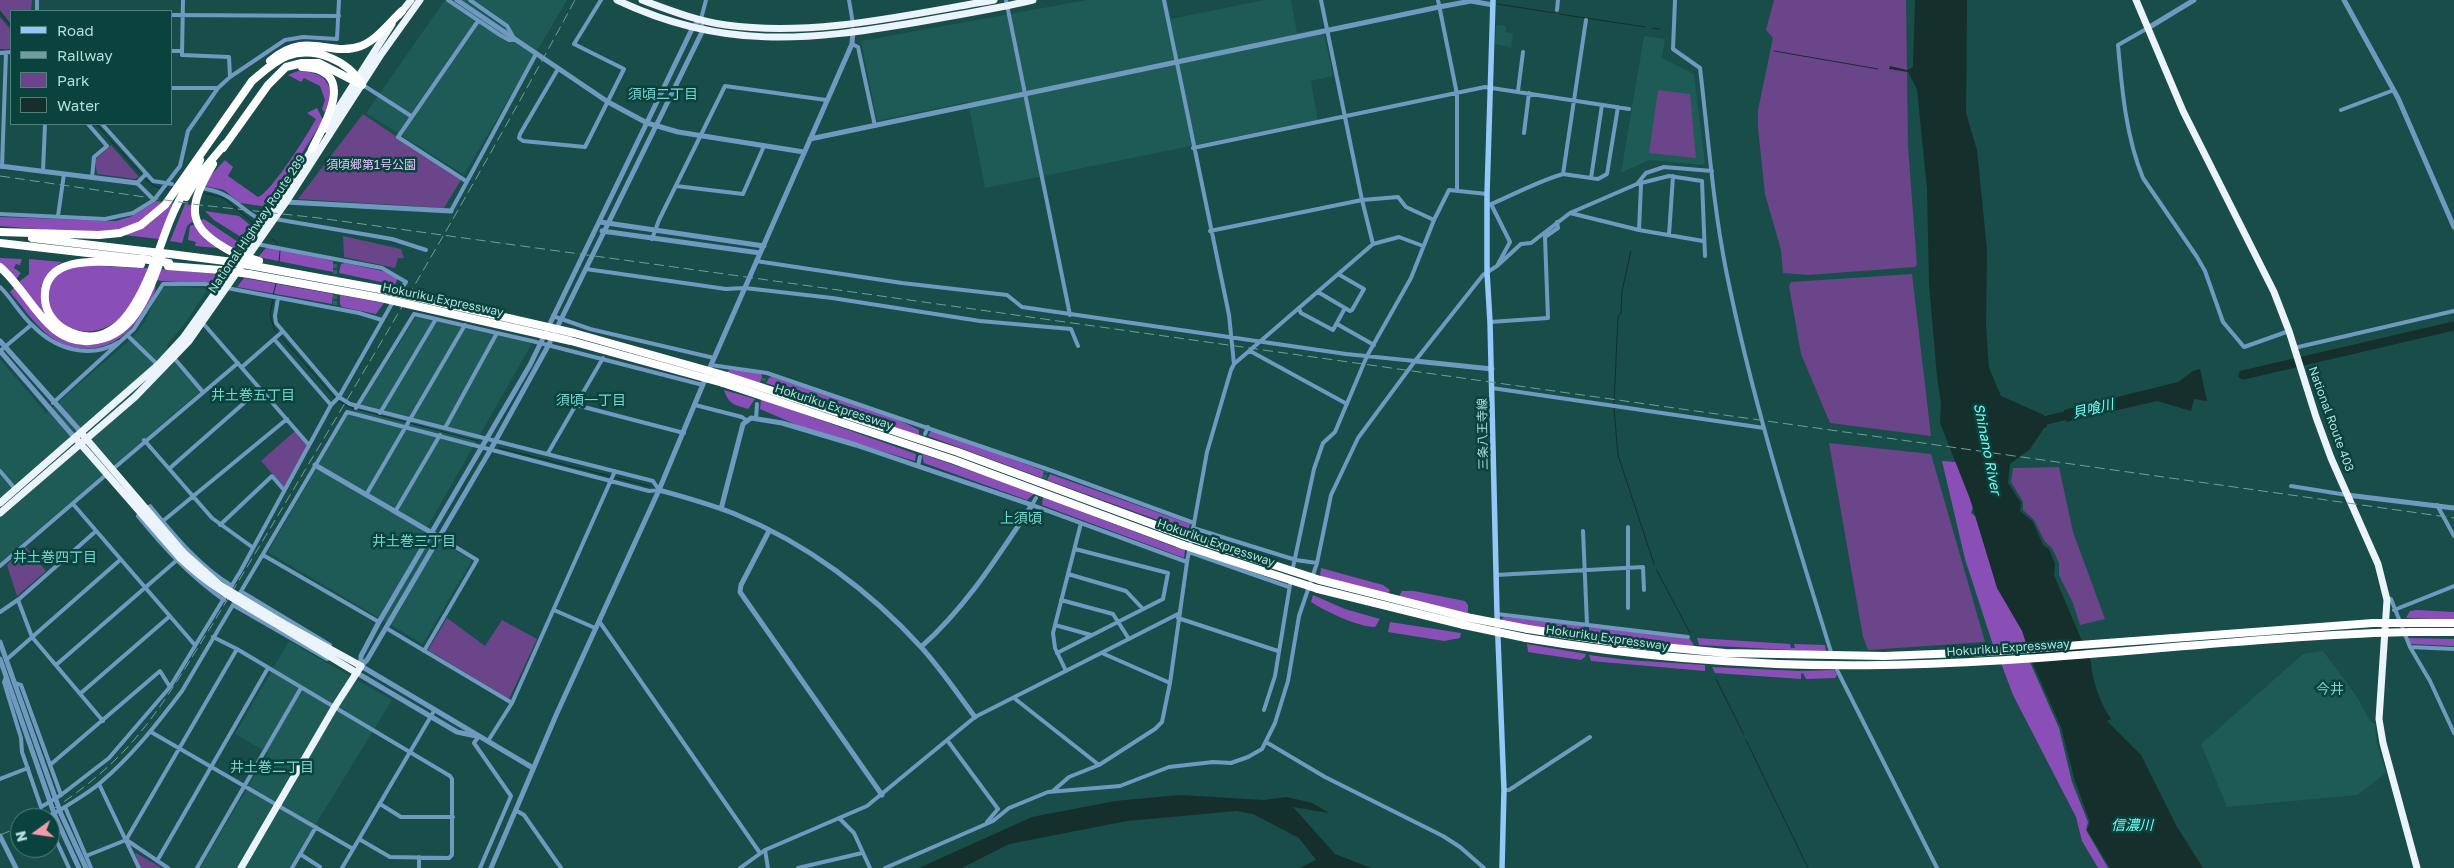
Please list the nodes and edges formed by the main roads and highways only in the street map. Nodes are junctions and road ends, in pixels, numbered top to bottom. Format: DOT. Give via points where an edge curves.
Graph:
graph roads {
  1 [pos="411,0"];
  2 [pos="420,0"];
  3 [pos="617,0"];
  4 [pos="642,0"];
  5 [pos="994,0"];
  6 [pos="1033,0"];
  7 [pos="2136,0"];
  8 [pos="1006,3"];
  9 [pos="1493,3"];
  10 [pos="402,11"];
  11 [pos="274,78"];
  12 [pos="252,81"];
  13 [pos="358,82"];
  14 [pos="212,136"];
  15 [pos="225,144"];
  16 [pos="312,149"];
  17 [pos="0,233"];
  18 [pos="0,243"];
  19 [pos="141,262"];
  20 [pos="256,263"];
  21 [pos="0,267"];
  22 [pos="223,287"];
  23 [pos="200,321"];
  24 [pos="725,379"];
  25 [pos="81,438"];
  26 [pos="0,503"];
  27 [pos="0,513"];
  28 [pos="2454,623"];
  29 [pos="2454,632"];
  30 [pos="241,868"];
  31 [pos="1502,868"];
  32 [pos="2417,868"];
  1 -- 10 [label="highway, National Highway Route 289"];
  2 -- 13 [label="highway, National Highway Route 289"];
  3 -- 8 [label="highway" via="655,16 703,30 762,38 853,33"];
  4 -- 5 [label="highway" via="702,19 762,29 853,24"];
  6 -- 8 [label="highway"];
  7 -- 32 [label="highway, National Route 403" via="2183,111 2274,292 2319,426 2378,564 2386,597 2379,719"];
  9 -- 31 [label="main road, 三条八王寺線" via="1487,272 1504,790"];
  10 -- 12 [label="highway" via="365,44 348,48 318,44 294,47 272,59"];
  10 -- 13 [label="highway, National Highway Route 289"];
  11 -- 13 [label="highway" via="286,67 310,62"];
  11 -- 15 [label="highway"];
  11 -- 16 [label="highway" via="294,68 308,67 331,81 335,94 333,107"];
  12 -- 13 [label="highway" via="278,60 304,52 332,59"];
  12 -- 14 [label="highway"];
  13 -- 16 [label="highway, National Highway Route 289"];
  13 -- 22 [label="highway, National Highway Route 289" via="286,202 258,244"];
  14 -- 17 [label="highway" via="165,205 130,230 99,235"];
  14 -- 19 [label="highway" via="173,212 147,280 130,313 110,330 88,336 66,331 51,317 45,292 51,278 61,268 84,262"];
  15 -- 20 [label="highway, bridge" via="197,192 194,207 197,221 220,246"];
  15 -- 21 [label="highway" via="187,195 142,304 129,323 113,335 88,341 63,335 49,324"];
  16 -- 22 [label="highway, National Highway Route 289"];
  17 -- 20 [label="highway, Hokuriku Expressway, bridge" via="225,262"];
  18 -- 19 [label="highway"];
  19 -- 24 [label="highway, Hokuriku Expressway, bridge" via="249,274 381,298"];
  20 -- 24 [label="highway, Hokuriku Expressway, bridge" via="574,333"];
  22 -- 23 [label="highway, National Highway Route 289"];
  23 -- 25 [label="highway, National Highway Route 289"];
  23 -- 25 [label="highway, National Highway Route 289" via="174,358 134,397"];
  24 -- 28 [label="highway, Hokuriku Expressway, bridge" via="958,452 1186,536 1320,580 1466,617 1528,629 1671,649 1778,656 1852,656 1986,652 2374,623"];
  24 -- 29 [label="highway, Hokuriku Expressway, bridge" via="954,460 1186,548 1318,589 1526,638 1669,658 1777,665 1856,665 1934,664 2374,633"];
  25 -- 26 [label="highway, National Highway Route 289"];
  25 -- 27 [label="highway, National Highway Route 289"];
  25 -- 30 [label="highway, bridge" via="180,557 220,586 359,670"];
}
